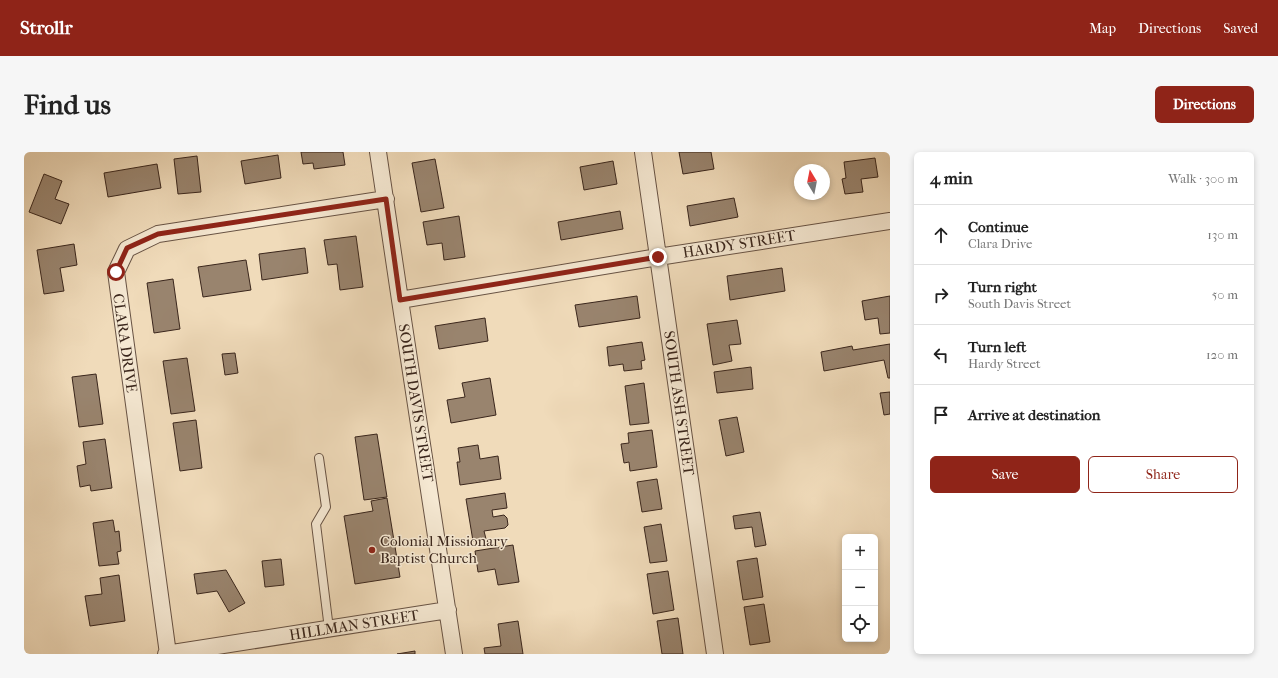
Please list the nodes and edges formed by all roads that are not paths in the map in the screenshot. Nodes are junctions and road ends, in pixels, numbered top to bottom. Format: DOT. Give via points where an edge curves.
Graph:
graph roads {
  1 [pos="378,152"];
  2 [pos="643,152"];
  3 [pos="386,199"];
  4 [pos="890,221"];
  5 [pos="658,257"];
  6 [pos="400,300"];
  7 [pos="319,458"];
  8 [pos="448,610"];
  9 [pos="329,629"];
  10 [pos="167,654"];
  11 [pos="454,654"];
  12 [pos="715,654"];
  1 -- 3 [label="street, SOUTH DAVIS STREET"];
  2 -- 5 [label="street, SOUTH ASH STREET"];
  3 -- 6 [label="street, SOUTH DAVIS STREET"];
  3 -- 10 [label="street, CLARA DRIVE" via="158,234 127,248 116,272"];
  4 -- 5 [label="street, HARDY STREET"];
  5 -- 6 [label="street, HARDY STREET"];
  5 -- 12 [label="street, SOUTH ASH STREET"];
  6 -- 8 [label="street, SOUTH DAVIS STREET"];
  7 -- 9 [label="lane" via="326,508 316,524"];
  8 -- 9 [label="street, HILLMAN STREET"];
  8 -- 11 [label="street, SOUTH DAVIS STREET"];
  9 -- 10 [label="street, HILLMAN STREET"];
}
